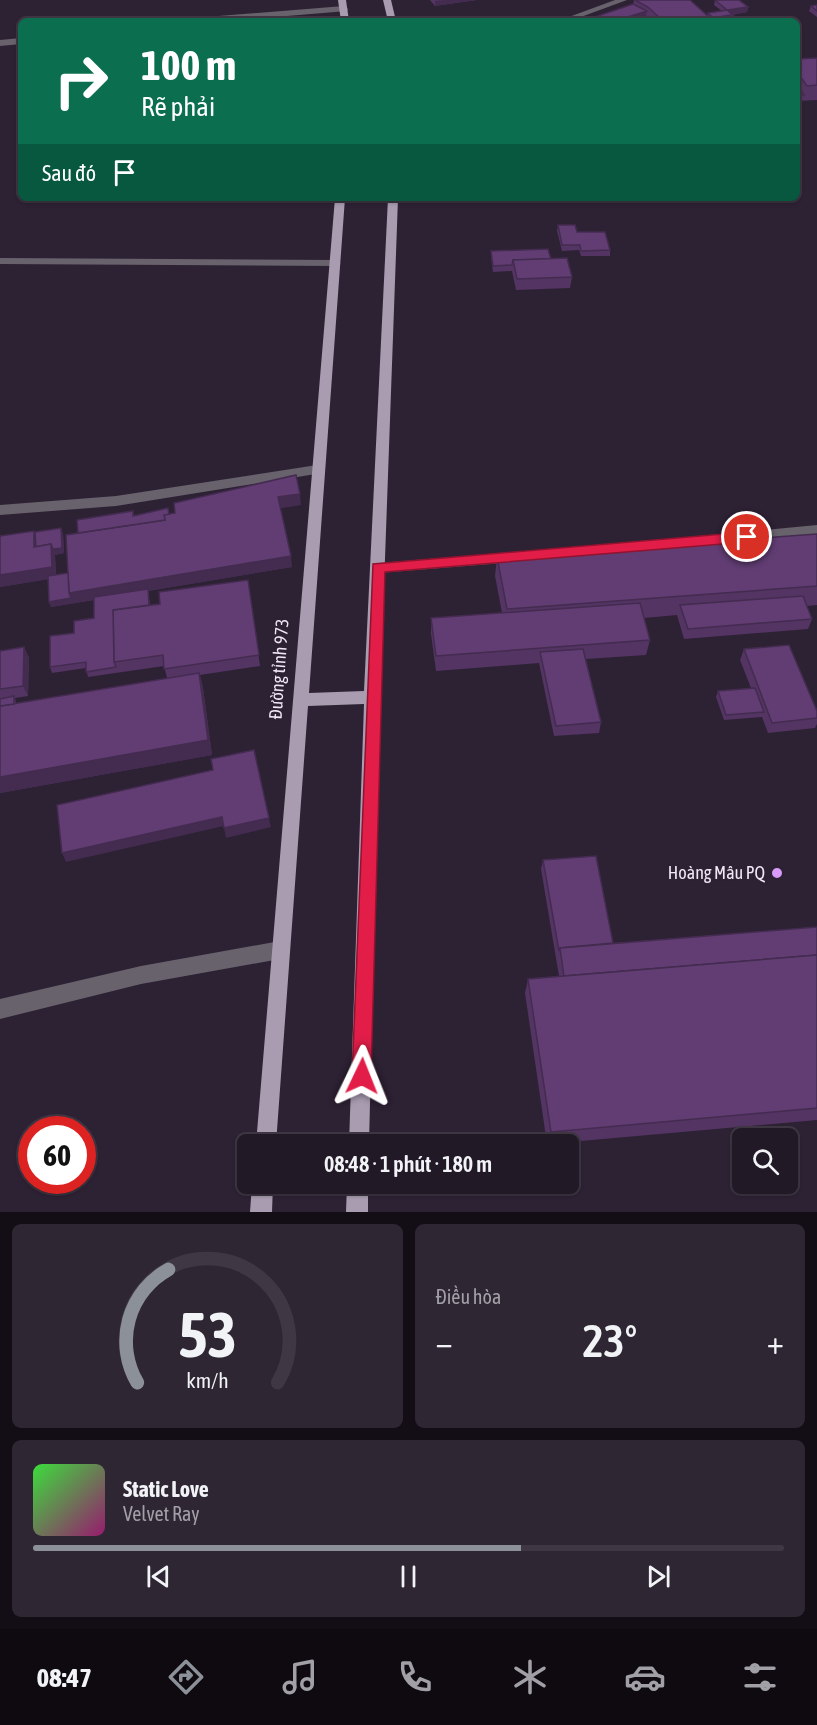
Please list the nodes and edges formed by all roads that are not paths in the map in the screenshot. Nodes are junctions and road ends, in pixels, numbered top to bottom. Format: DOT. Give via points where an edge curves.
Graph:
graph roads {
  1 [pos="387,0"];
  2 [pos="623,0"];
  3 [pos="343,4"];
  4 [pos="219,18"];
  5 [pos="391,18"];
  6 [pos="571,18"];
  7 [pos="18,40"];
  8 [pos="0,43"];
  9 [pos="340,201"];
  10 [pos="393,201"];
  11 [pos="0,261"];
  12 [pos="335,263"];
  13 [pos="317,470"];
  14 [pos="0,510"];
  15 [pos="817,530"];
  16 [pos="616,549"];
  17 [pos="533,555"];
  18 [pos="378,568"];
  19 [pos="372,697"];
  20 [pos="299,700"];
  21 [pos="280,950"];
  22 [pos="0,1009"];
  23 [pos="267,1134"];
  24 [pos="360,1134"];
  25 [pos="262,1194"];
  26 [pos="358,1194"];
  27 [pos="261,1212"];
  28 [pos="357,1212"];
  1 -- 5 [label="main road"];
  2 -- 6 [label="street"];
  3 -- 4 [label="street"];
  7 -- 8 [label="street"];
  9 -- 12 [label="main road, Đường tỉnh 973"];
  10 -- 18 [label="main road"];
  11 -- 12 [label="street"];
  12 -- 13 [label="main road, Đường tỉnh 973"];
  13 -- 14 [label="street" via="116,501"];
  13 -- 20 [label="main road, Đường tỉnh 973"];
  15 -- 16 [label="street"];
  17 -- 18 [label="street"];
  18 -- 19 [label="main road"];
  19 -- 20 [label="main road"];
  19 -- 24 [label="main road"];
  20 -- 21 [label="main road, Đường tỉnh 973"];
  21 -- 22 [label="street" via="141,975"];
  21 -- 23 [label="main road, Đường tỉnh 973"];
  25 -- 27 [label="main road"];
  26 -- 28 [label="main road"];
}
